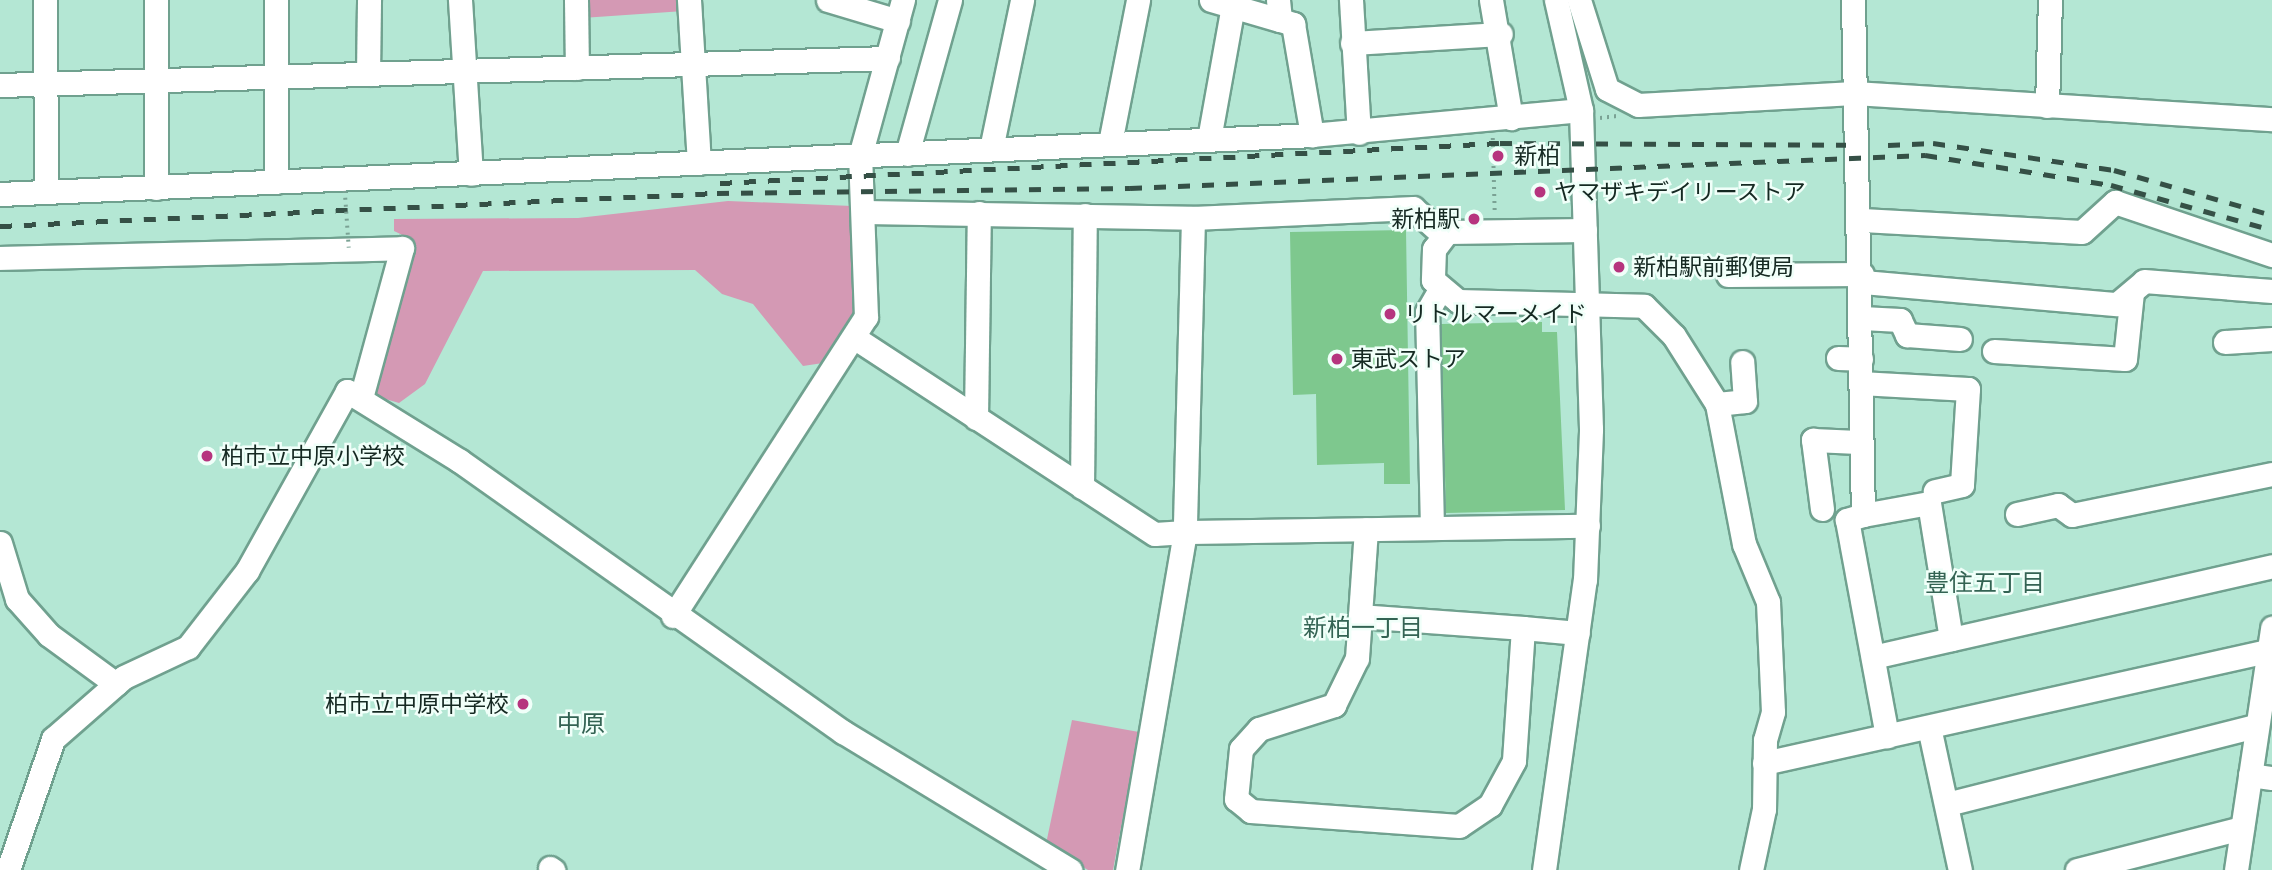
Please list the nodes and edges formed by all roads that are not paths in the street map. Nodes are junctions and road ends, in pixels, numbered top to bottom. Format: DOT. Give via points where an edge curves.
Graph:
graph roads {
  1 [pos="45,0"];
  2 [pos="156,0"];
  3 [pos="276,0"];
  4 [pos="369,0"];
  5 [pos="460,0"];
  6 [pos="576,0"];
  7 [pos="689,0"];
  8 [pos="828,0"];
  9 [pos="950,0"];
  10 [pos="1022,0"];
  11 [pos="1138,0"];
  12 [pos="1351,0"];
  13 [pos="1491,0"];
  14 [pos="1556,0"];
  15 [pos="1579,0"];
  16 [pos="1853,0"];
  17 [pos="2050,0"];
  18 [pos="1222,3"];
  19 [pos="900,10"];
  20 [pos="1279,10"];
  21 [pos="1501,34"];
  22 [pos="1352,43"];
  23 [pos="888,58"];
  24 [pos="693,65"];
  25 [pos="577,68"];
  26 [pos="464,71"];
  27 [pos="368,74"];
  28 [pos="277,75"];
  29 [pos="156,79"];
  30 [pos="46,83"];
  31 [pos="0,85"];
  32 [pos="1854,93"];
  33 [pos="2047,106"];
  34 [pos="1581,110"];
  35 [pos="1501,119"];
  36 [pos="2272,120"];
  37 [pos="1359,133"];
  38 [pos="1312,135"];
  39 [pos="1209,139"];
  40 [pos="1110,143"];
  41 [pos="990,149"];
  42 [pos="907,154"];
  43 [pos="860,156"];
  44 [pos="699,163"];
  45 [pos="471,174"];
  46 [pos="276,182"];
  47 [pos="156,188"];
  48 [pos="46,192"];
  49 [pos="0,194"];
  50 [pos="863,212"];
  51 [pos="979,212"];
  52 [pos="1085,215"];
  53 [pos="1193,218"];
  54 [pos="1862,220"];
  55 [pos="1585,230"];
  56 [pos="1443,235"];
  57 [pos="2272,255"];
  58 [pos="0,258"];
  59 [pos="1728,275"];
  60 [pos="1862,278"];
  61 [pos="1439,292"];
  62 [pos="2132,292"];
  63 [pos="2272,292"];
  64 [pos="1586,300"];
  65 [pos="1862,318"];
  66 [pos="855,338"];
  67 [pos="1960,339"];
  68 [pos="2272,339"];
  69 [pos="2225,342"];
  70 [pos="1994,351"];
  71 [pos="1838,358"];
  72 [pos="1861,359"];
  73 [pos="1742,362"];
  74 [pos="1860,383"];
  75 [pos="360,398"];
  76 [pos="1717,404"];
  77 [pos="976,418"];
  78 [pos="1858,442"];
  79 [pos="2272,474"];
  80 [pos="1082,487"];
  81 [pos="1935,491"];
  82 [pos="1822,509"];
  83 [pos="2017,514"];
  84 [pos="1863,515"];
  85 [pos="1588,526"];
  86 [pos="1432,528"];
  87 [pos="1366,529"];
  88 [pos="1185,532"];
  89 [pos="0,543"];
  90 [pos="2272,566"];
  91 [pos="673,616"];
  92 [pos="1360,616"];
  93 [pos="1523,628"];
  94 [pos="1578,633"];
  95 [pos="1951,639"];
  96 [pos="2271,643"];
  97 [pos="1873,657"];
  98 [pos="116,684"];
  99 [pos="2263,715"];
  100 [pos="1929,727"];
  101 [pos="1886,736"];
  102 [pos="1764,763"];
  103 [pos="2261,776"];
  104 [pos="1947,804"];
  105 [pos="2242,828"];
  106 [pos="8,870"];
  107 [pos="1070,870"];
  108 [pos="1127,870"];
  109 [pos="1544,870"];
  110 [pos="1751,870"];
  111 [pos="1960,870"];
  112 [pos="2077,870"];
  113 [pos="2236,870"];
  1 -- 30 [label="street"];
  2 -- 29 [label="street"];
  3 -- 28 [label="street"];
  4 -- 27 [label="street"];
  5 -- 26 [label="street"];
  6 -- 25 [label="street"];
  7 -- 24 [label="street"];
  8 -- 19 [label="street"];
  9 -- 42 [label="street"];
  10 -- 41 [label="street"];
  11 -- 40 [label="street"];
  12 -- 22 [label="street"];
  13 -- 21 [label="street"];
  14 -- 34 [label="street"];
  15 -- 32 [label="street" via="1607,89 1624,102"];
  16 -- 32 [label="street"];
  17 -- 33 [label="street"];
  18 -- 20 [label="street"];
  18 -- 39 [label="street"];
  19 -- 23 [label="street"];
  20 -- 38 [label="street" via="1293,24"];
  21 -- 22 [label="street"];
  21 -- 35 [label="street"];
  22 -- 37 [label="street"];
  23 -- 24 [label="street"];
  23 -- 43 [label="street"];
  24 -- 25 [label="street"];
  24 -- 44 [label="street"];
  25 -- 26 [label="street"];
  26 -- 27 [label="street"];
  26 -- 45 [label="street"];
  27 -- 28 [label="street"];
  28 -- 29 [label="street"];
  28 -- 46 [label="street"];
  29 -- 30 [label="street"];
  29 -- 47 [label="street"];
  30 -- 31 [label="street"];
  30 -- 48 [label="street"];
  32 -- 33 [label="street"];
  32 -- 54 [label="street"];
  33 -- 36 [label="street"];
  34 -- 35 [label="street"];
  34 -- 55 [label="street"];
  35 -- 37 [label="street"];
  37 -- 38 [label="street"];
  38 -- 39 [label="street"];
  39 -- 40 [label="street"];
  40 -- 41 [label="street"];
  41 -- 42 [label="street"];
  42 -- 43 [label="street"];
  43 -- 44 [label="street"];
  43 -- 50 [label="street"];
  44 -- 45 [label="street"];
  45 -- 46 [label="street"];
  46 -- 47 [label="street"];
  47 -- 48 [label="street"];
  48 -- 49 [label="street"];
  50 -- 51 [label="street"];
  50 -- 66 [label="street" via="866,317"];
  51 -- 52 [label="street"];
  51 -- 77 [label="street"];
  52 -- 53 [label="street"];
  52 -- 80 [label="street"];
  53 -- 56 [label="street" via="1413,208"];
  53 -- 88 [label="street"];
  54 -- 57 [label="street" via="2082,232 2115,202"];
  54 -- 60 [label="street"];
  55 -- 56 [label="street"];
  55 -- 64 [label="street"];
  56 -- 61 [label="street" via="1432,261"];
  58 -- 75 [label="street" via="402,248"];
  59 -- 60 [label="street"];
  60 -- 62 [label="street" via="2117,304"];
  60 -- 65 [label="street"];
  61 -- 64 [label="street" via="1458,301"];
  61 -- 86 [label="street" via="1427,312"];
  62 -- 63 [label="street" via="2144,281"];
  62 -- 70 [label="street" via="2125,359"];
  64 -- 76 [label="street" via="1644,306 1674,336"];
  64 -- 85 [label="street"];
  65 -- 67 [label="street" via="1900,320 1907,335"];
  65 -- 72 [label="street"];
  66 -- 77 [label="street"];
  66 -- 91 [label="street"];
  68 -- 69 [label="street"];
  71 -- 72 [label="street"];
  72 -- 74 [label="street"];
  73 -- 76 [label="street" via="1745,401"];
  74 -- 78 [label="street"];
  74 -- 81 [label="street" via="1968,389 1962,485"];
  75 -- 91 [label="street" via="460,461"];
  75 -- 98 [label="street" via="347,391 247,571 188,647"];
  76 -- 102 [label="street" via="1744,544 1768,602 1773,712"];
  77 -- 80 [label="street"];
  78 -- 82 [label="street" via="1813,440"];
  78 -- 84 [label="street"];
  79 -- 83 [label="street" via="2072,515 2058,505"];
  80 -- 88 [label="street" via="1155,534"];
  84 -- 95 [label="street" via="1929,503"];
  84 -- 97 [label="street" via="1847,520"];
  85 -- 86 [label="street"];
  85 -- 94 [label="street"];
  86 -- 87 [label="street"];
  87 -- 88 [label="street"];
  87 -- 92 [label="street"];
  88 -- 108 [label="street"];
  89 -- 98 [label="street" via="17,598 49,635"];
  90 -- 95 [label="street"];
  91 -- 107 [label="street" via="843,732"];
  92 -- 93 [label="street"];
  92 -- 93 [label="street" via="1357,658 1334,705 1259,729 1241,749 1236,799 1251,811 1459,826 1490,805 1514,761"];
  93 -- 94 [label="street"];
  94 -- 109 [label="street"];
  95 -- 97 [label="street"];
  96 -- 99 [label="street"];
  96 -- 100 [label="street"];
  97 -- 101 [label="street"];
  98 -- 106 [label="street" via="54,739"];
  99 -- 103 [label="street"];
  99 -- 104 [label="street"];
  100 -- 101 [label="street"];
  100 -- 104 [label="street"];
  101 -- 102 [label="street"];
  102 -- 110 [label="street" via="1765,809"];
  103 -- 105 [label="street"];
  104 -- 111 [label="street"];
  105 -- 112 [label="street"];
  105 -- 113 [label="street"];
}
